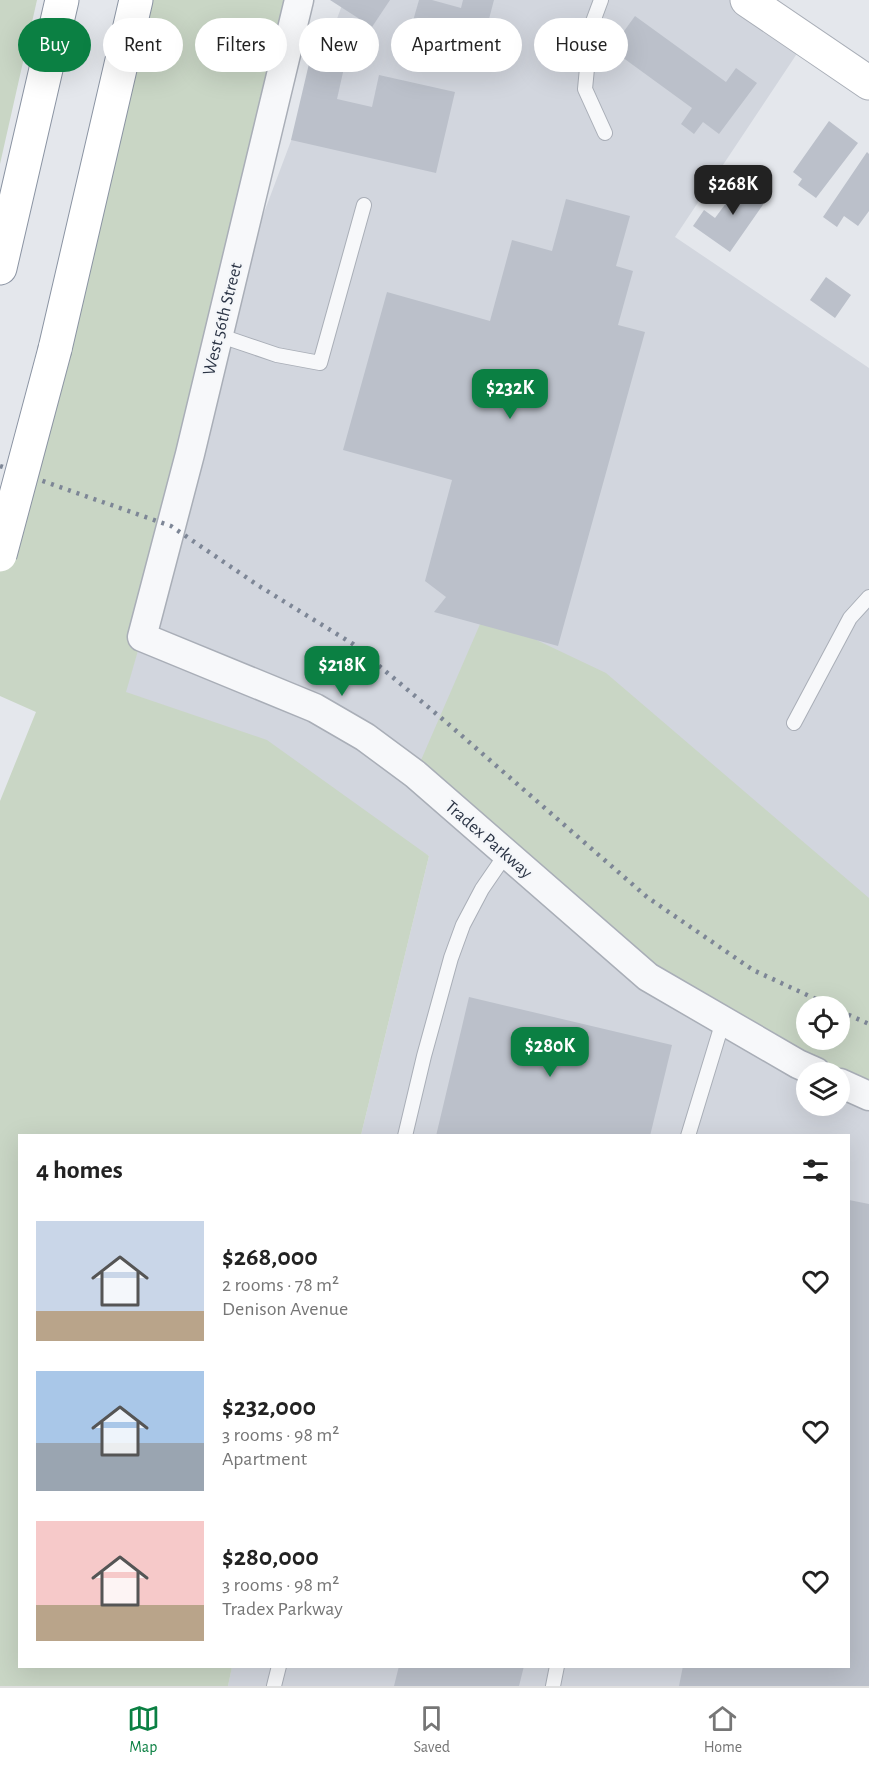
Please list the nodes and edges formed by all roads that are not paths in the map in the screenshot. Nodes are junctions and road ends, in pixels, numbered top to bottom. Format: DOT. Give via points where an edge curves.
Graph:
graph roads {
  1 [pos="62,0"];
  2 [pos="136,0"];
  3 [pos="299,0"];
  4 [pos="602,0"];
  5 [pos="747,0"];
  6 [pos="869,83"];
  7 [pos="605,133"];
  8 [pos="364,205"];
  9 [pos="0,268"];
  10 [pos="218,335"];
  11 [pos="0,555"];
  12 [pos="869,597"];
  13 [pos="142,637"];
  14 [pos="794,723"];
  15 [pos="506,854"];
  16 [pos="723,1020"];
  17 [pos="796,1063"];
  18 [pos="850,1087"];
  19 [pos="869,1096"];
  20 [pos="405,1134"];
  21 [pos="689,1134"];
  22 [pos="278,1668"];
  23 [pos="557,1668"];
  24 [pos="274,1686"];
  25 [pos="553,1686"];
  1 -- 9 [label="main road"];
  2 -- 11 [label="main road, bridge" via="55,349"];
  3 -- 10 [label="street, West 56th Street"];
  4 -- 7 [label="lane" via="591,27 585,89"];
  5 -- 6 [label="main road"];
  8 -- 10 [label="lane" via="320,363 277,355"];
  10 -- 13 [label="street, West 56th Street"];
  12 -- 14 [label="lane" via="850,618"];
  13 -- 15 [label="street, Tradex Parkway" via="315,708 365,737 415,774"];
  15 -- 16 [label="street, Tradex Parkway" via="648,977"];
  15 -- 20 [label="lane" via="482,890 451,958"];
  16 -- 17 [label="street, Tradex Parkway"];
  16 -- 21 [label="lane"];
  18 -- 19 [label="street"];
  22 -- 24 [label="lane"];
  23 -- 25 [label="lane"];
}
